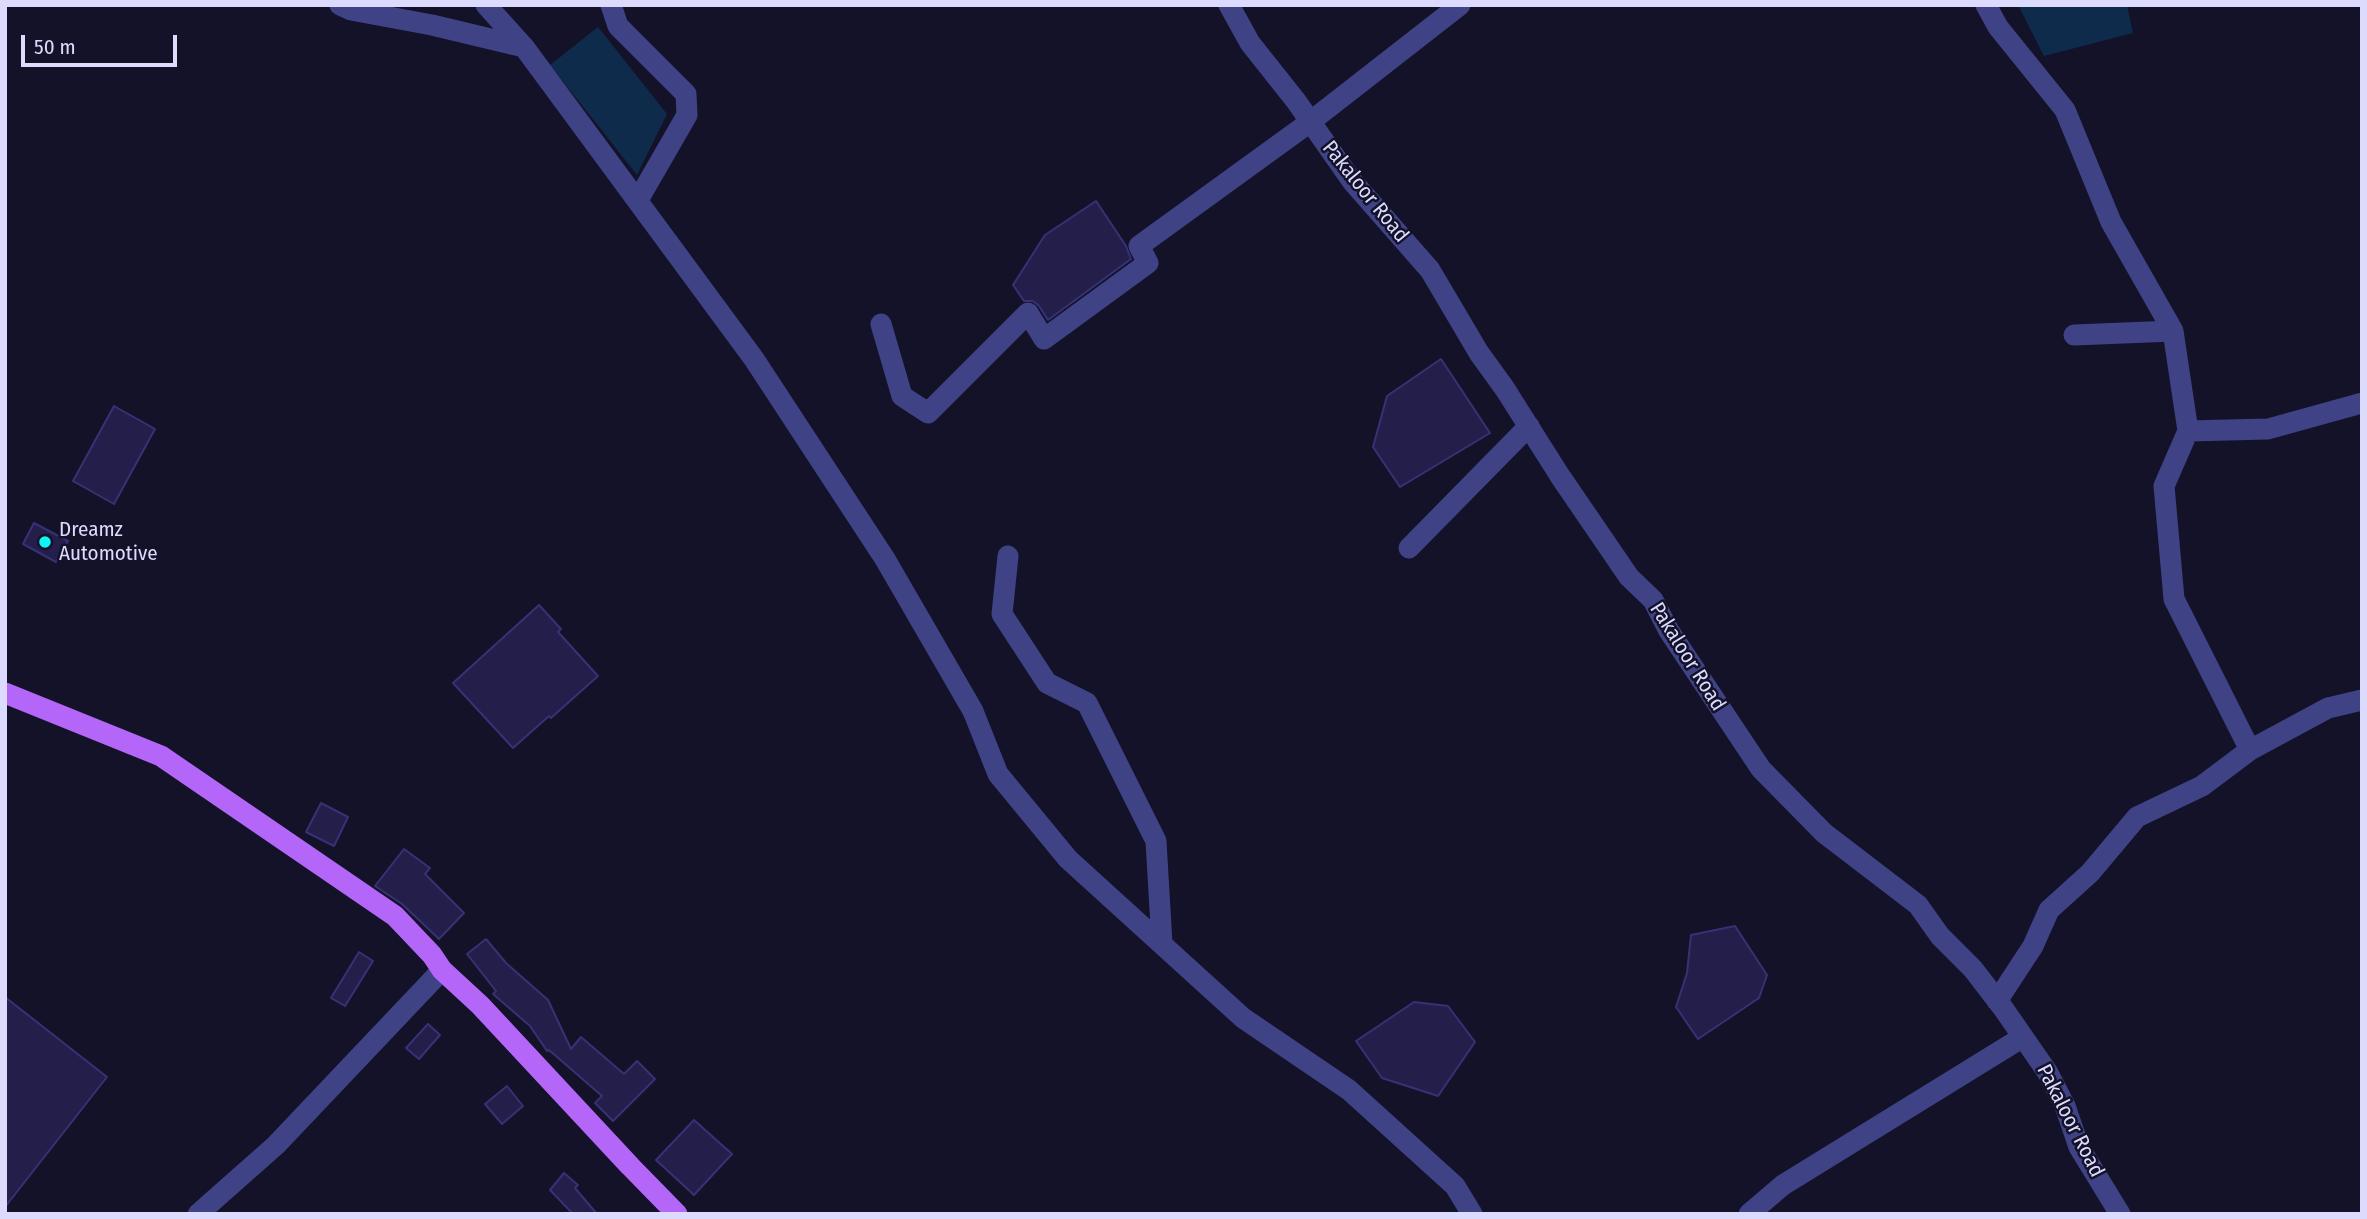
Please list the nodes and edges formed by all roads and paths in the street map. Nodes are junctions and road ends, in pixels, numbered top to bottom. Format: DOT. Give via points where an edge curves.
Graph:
graph roads {
  1 [pos="340,5"];
  2 [pos="486,5"];
  3 [pos="611,5"];
  4 [pos="1229,5"];
  5 [pos="1460,5"];
  6 [pos="1986,5"];
  7 [pos="524,47"];
  8 [pos="1310,122"];
  9 [pos="639,200"];
  10 [pos="881,324"];
  11 [pos="2173,331"];
  12 [pos="2074,335"];
  13 [pos="2362,403"];
  14 [pos="1528,426"];
  15 [pos="2188,431"];
  16 [pos="1409,548"];
  17 [pos="1008,556"];
  18 [pos="5,693"];
  19 [pos="2362,700"];
  20 [pos="2250,750"];
  21 [pos="1162,944"];
  22 [pos="442,970"];
  23 [pos="1997,1001"];
  24 [pos="2023,1037"];
  25 [pos="198,1214"];
  26 [pos="677,1214"];
  27 [pos="1472,1214"];
  28 [pos="1749,1214"];
  29 [pos="2120,1214"];
  1 -- 7 [label="street"];
  2 -- 7 [label="street"];
  3 -- 9 [label="street" via="618,26 686,94 687,114"];
  4 -- 8 [label="street, Pakaloor Road" via="1250,43"];
  5 -- 8 [label="street"];
  6 -- 11 [label="street" via="1998,27 2065,110 2111,222"];
  7 -- 9 [label="street"];
  8 -- 10 [label="street" via="1139,246 1148,264 1044,339 1028,313 929,413 902,396"];
  8 -- 14 [label="street, Pakaloor Road" via="1352,181 1430,270"];
  9 -- 21 [label="street" via="754,359 885,559 973,711 998,774 1068,859"];
  11 -- 12 [label="street"];
  11 -- 15 [label="street"];
  13 -- 15 [label="street" via="2269,429"];
  14 -- 16 [label="street"];
  14 -- 23 [label="street, Pakaloor Road" via="1629,577 1653,600 1761,769 1824,833 1918,905"];
  15 -- 20 [label="street" via="2164,486 2174,599"];
  17 -- 21 [label="street" via="1002,614 1047,683 1087,703 1156,841"];
  18 -- 22 [label="main road" via="161,756 395,916"];
  19 -- 20 [label="street" via="2328,708"];
  20 -- 23 [label="street" via="2202,786 2137,817 2090,873 2049,911 2033,946"];
  21 -- 27 [label="street" via="1242,1018 1349,1090 1455,1186"];
  22 -- 25 [label="street" via="276,1146"];
  22 -- 26 [label="main road"];
  23 -- 24 [label="street, Pakaloor Road"];
  24 -- 28 [label="street" via="1783,1185"];
  24 -- 29 [label="street, Pakaloor Road" via="2048,1073 2079,1147"];
}
